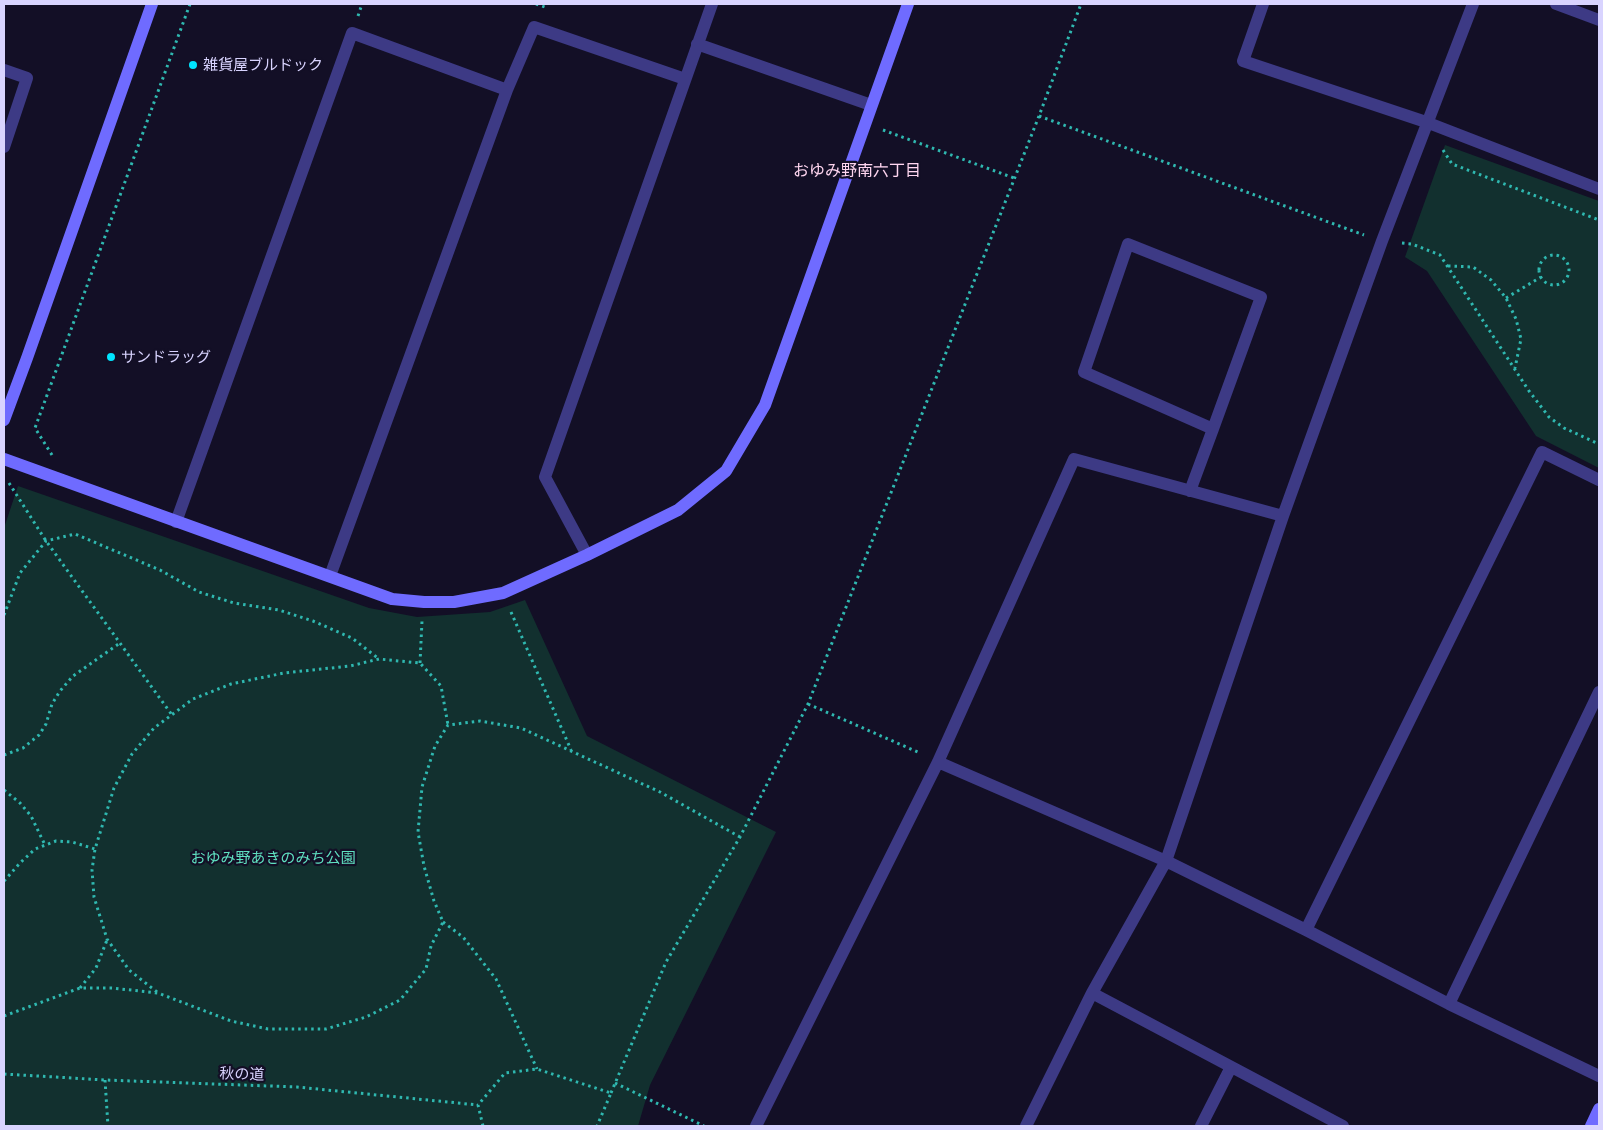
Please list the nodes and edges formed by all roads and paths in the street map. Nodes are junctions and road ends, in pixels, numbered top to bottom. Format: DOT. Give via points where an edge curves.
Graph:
graph roads {
  1 [pos="152,4"];
  2 [pos="190,4"];
  3 [pos="712,4"];
  4 [pos="908,4"];
  5 [pos="1081,4"];
  6 [pos="1263,4"];
  7 [pos="1473,4"];
  8 [pos="1556,4"];
  9 [pos="1599,20"];
  10 [pos="697,44"];
  11 [pos="4,70"];
  12 [pos="685,79"];
  13 [pos="507,90"];
  14 [pos="871,105"];
  15 [pos="1038,116"];
  16 [pos="1426,122"];
  17 [pos="4,148"];
  18 [pos="1599,189"];
  19 [pos="1599,220"];
  20 [pos="1382,241"];
  21 [pos="1448,266"];
  22 [pos="1541,277"];
  23 [pos="1506,298"];
  24 [pos="1514,368"];
  25 [pos="4,420"];
  26 [pos="1213,429"];
  27 [pos="1599,444"];
  28 [pos="4,459"];
  29 [pos="61,459"];
  30 [pos="1599,480"];
  31 [pos="9,483"];
  32 [pos="1190,491"];
  33 [pos="1283,516"];
  34 [pos="176,522"];
  35 [pos="46,541"];
  36 [pos="587,555"];
  37 [pos="330,576"];
  38 [pos="503,593"];
  39 [pos="424,602"];
  40 [pos="4,616"];
  41 [pos="120,643"];
  42 [pos="380,659"];
  43 [pos="420,663"];
  44 [pos="1599,692"];
  45 [pos="808,704"];
  46 [pos="172,715"];
  47 [pos="448,725"];
  48 [pos="571,751"];
  49 [pos="4,755"];
  50 [pos="938,762"];
  51 [pos="4,790"];
  52 [pos="740,837"];
  53 [pos="45,845"];
  54 [pos="95,849"];
  55 [pos="1166,861"];
  56 [pos="4,881"];
  57 [pos="443,922"];
  58 [pos="1306,930"];
  59 [pos="107,939"];
  60 [pos="80,988"];
  61 [pos="158,993"];
  62 [pos="1092,993"];
  63 [pos="1449,1004"];
  64 [pos="4,1016"];
  65 [pos="1231,1067"];
  66 [pos="537,1069"];
  67 [pos="4,1074"];
  68 [pos="1599,1076"];
  69 [pos="106,1080"];
  70 [pos="615,1083"];
  71 [pos="611,1092"];
  72 [pos="478,1105"];
  73 [pos="1599,1109"];
  74 [pos="108,1126"];
  75 [pos="483,1126"];
  76 [pos="597,1126"];
  77 [pos="704,1126"];
  78 [pos="756,1126"];
  79 [pos="1026,1126"];
  80 [pos="1201,1126"];
  81 [pos="1342,1126"];
  82 [pos="1591,1126"];
  1 -- 25 [label="street"];
  2 -- 29 [label="path" via="35,428 52,455"];
  3 -- 10 [label="street"];
  4 -- 14 [label="street"];
  5 -- 15 [label="path"];
  6 -- 16 [label="street" via="1243,61"];
  7 -- 16 [label="street"];
  8 -- 9 [label="street"];
  10 -- 12 [label="street"];
  10 -- 14 [label="street"];
  11 -- 17 [label="street" via="26,78"];
  12 -- 13 [label="street" via="534,27"];
  12 -- 36 [label="street" via="545,477"];
  13 -- 34 [label="street" via="352,33"];
  13 -- 37 [label="street"];
  14 -- 36 [label="street" via="765,405 726,471 678,510"];
  15 -- 20 [label="path"];
  15 -- 45 [label="path"];
  16 -- 18 [label="street"];
  16 -- 19 [label="path" via="1452,164"];
  16 -- 20 [label="street"];
  20 -- 21 [label="path" via="1412,244 1440,255"];
  20 -- 33 [label="street"];
  21 -- 23 [label="path" via="1472,267 1491,280"];
  21 -- 24 [label="path"];
  22 -- 22 [label="path" via="1546,283 1562,283 1569,269 1567,262 1561,256 1547,256 1541,262"];
  22 -- 23 [label="path"];
  23 -- 24 [label="path" via="1521,339"];
  24 -- 27 [label="path" via="1550,417 1564,428"];
  26 -- 26 [label="street" via="1261,296 1128,244 1084,372"];
  26 -- 32 [label="street"];
  28 -- 34 [label="street"];
  30 -- 58 [label="street" via="1542,452"];
  31 -- 35 [label="path"];
  32 -- 33 [label="street"];
  32 -- 50 [label="street" via="1074,459"];
  33 -- 55 [label="street"];
  34 -- 37 [label="street"];
  35 -- 40 [label="path" via="20,573"];
  35 -- 41 [label="path"];
  35 -- 42 [label="path" via="75,534 160,570 199,592 313,621 352,638"];
  36 -- 38 [label="street"];
  37 -- 39 [label="street" via="392,599"];
  38 -- 39 [label="street" via="454,602"];
  38 -- 48 [label="path"];
  39 -- 43 [label="path"];
  41 -- 46 [label="path"];
  41 -- 49 [label="path" via="73,676 52,704 40,735 22,748"];
  42 -- 43 [label="path"];
  42 -- 46 [label="path" via="231,684 193,700"];
  43 -- 47 [label="path" via="441,686"];
  44 -- 63 [label="street"];
  45 -- 50 [label="path"];
  45 -- 52 [label="path"];
  46 -- 54 [label="path" via="154,728 132,754 114,788"];
  47 -- 48 [label="path" via="480,721 521,728"];
  47 -- 57 [label="path" via="435,746 422,787 418,832 424,866"];
  48 -- 52 [label="path" via="660,792"];
  50 -- 55 [label="street"];
  50 -- 78 [label="street"];
  51 -- 53 [label="path" via="31,816"];
  52 -- 70 [label="path" via="666,962"];
  53 -- 54 [label="path" via="56,840"];
  53 -- 56 [label="path" via="35,849"];
  54 -- 59 [label="path" via="92,870 94,897"];
  55 -- 58 [label="street"];
  55 -- 62 [label="street"];
  57 -- 61 [label="path" via="431,946 426,969 400,1000 366,1017 326,1029 268,1029 231,1021"];
  57 -- 66 [label="path" via="463,937 496,979"];
  58 -- 63 [label="street"];
  59 -- 60 [label="path" via="96,968"];
  59 -- 61 [label="path" via="129,970"];
  60 -- 61 [label="path"];
  60 -- 64 [label="path"];
  62 -- 65 [label="street"];
  62 -- 79 [label="street"];
  63 -- 68 [label="street"];
  65 -- 80 [label="street"];
  65 -- 81 [label="street"];
  66 -- 71 [label="path"];
  66 -- 72 [label="path" via="505,1073"];
  67 -- 69 [label="path, 秋の道"];
  69 -- 72 [label="path, 秋の道" via="296,1087"];
  69 -- 74 [label="path"];
  70 -- 71 [label="path"];
  70 -- 77 [label="path"];
  71 -- 76 [label="path"];
  72 -- 75 [label="path"];
  73 -- 82 [label="street"];
}
